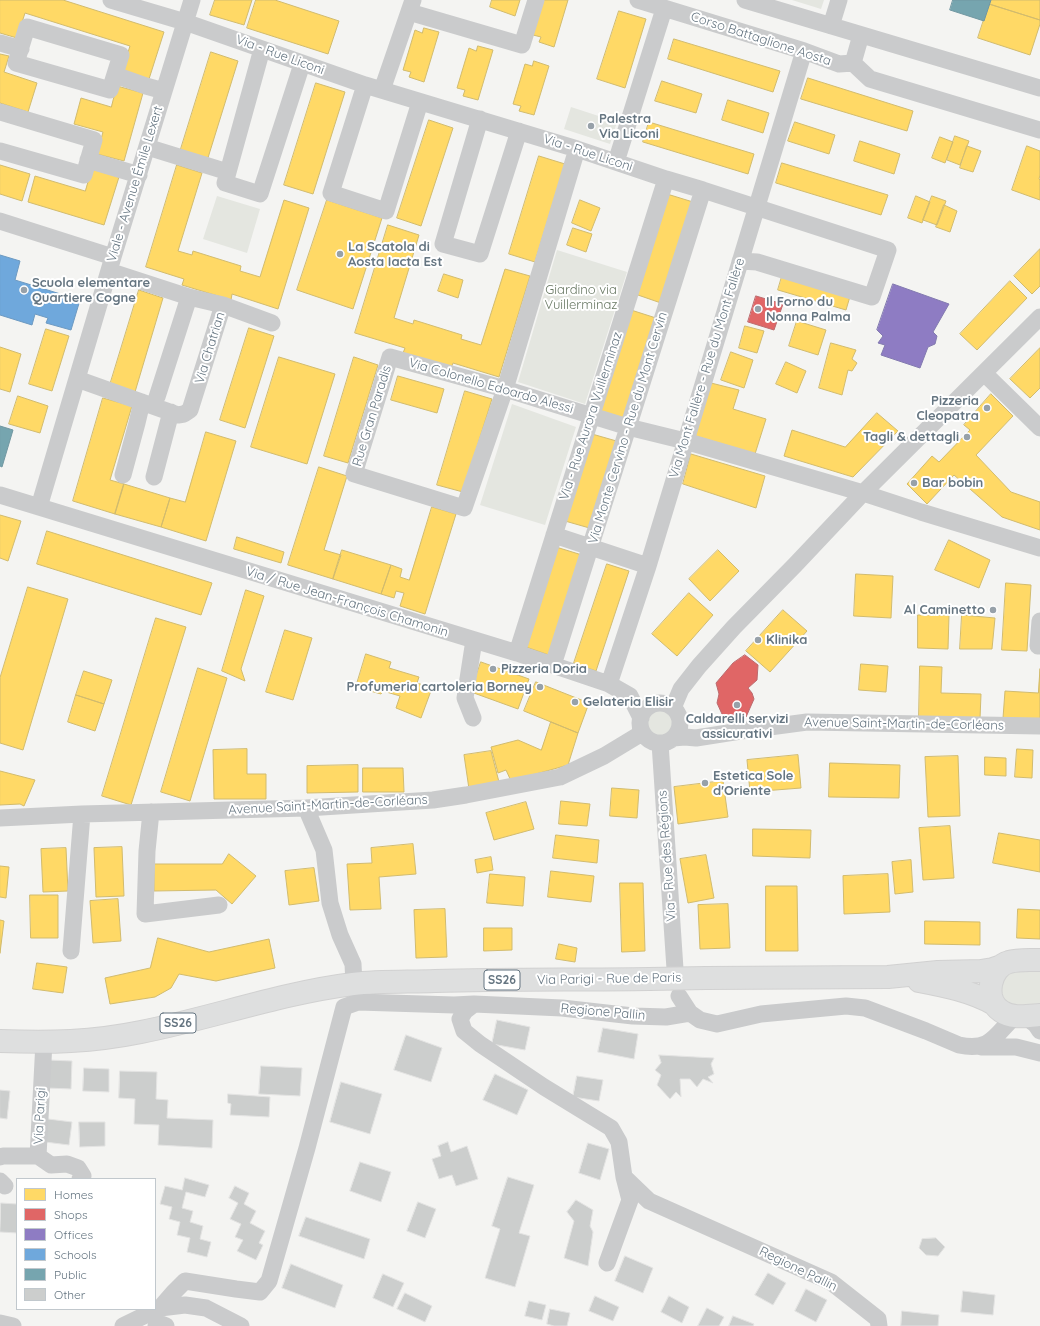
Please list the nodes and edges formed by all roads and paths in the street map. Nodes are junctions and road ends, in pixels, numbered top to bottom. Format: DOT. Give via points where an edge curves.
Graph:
graph roads {
  1 [pos="111,0"];
  2 [pos="192,0"];
  3 [pos="536,0"];
  4 [pos="638,0"];
  5 [pos="745,0"];
  6 [pos="839,0"];
  7 [pos="411,6"];
  8 [pos="664,9"];
  9 [pos="185,22"];
  10 [pos="830,26"];
  11 [pos="861,35"];
  12 [pos="0,43"];
  13 [pos="21,49"];
  14 [pos="262,49"];
  15 [pos="804,51"];
  16 [pos="853,63"];
  17 [pos="302,64"];
  18 [pos="115,75"];
  19 [pos="365,85"];
  20 [pos="1040,88"];
  21 [pos="382,90"];
  22 [pos="164,91"];
  23 [pos="420,102"];
  24 [pos="0,112"];
  25 [pos="480,119"];
  26 [pos="1040,130"];
  27 [pos="519,131"];
  28 [pos="147,147"];
  29 [pos="577,149"];
  30 [pos="0,151"];
  31 [pos="88,160"];
  32 [pos="616,162"];
  33 [pos="228,172"];
  34 [pos="139,175"];
  35 [pos="666,180"];
  36 [pos="704,190"];
  37 [pos="756,208"];
  38 [pos="0,221"];
  39 [pos="740,261"];
  40 [pos="111,264"];
  41 [pos="189,297"];
  42 [pos="223,305"];
  43 [pos="1040,317"];
  44 [pos="272,323"];
  45 [pos="390,357"];
  46 [pos="984,373"];
  47 [pos="77,379"];
  48 [pos="505,389"];
  49 [pos="150,399"];
  50 [pos="171,412"];
  51 [pos="591,416"];
  52 [pos="628,427"];
  53 [pos="1040,428"];
  54 [pos="685,441"];
  55 [pos="122,475"];
  56 [pos="154,477"];
  57 [pos="863,493"];
  58 [pos="0,496"];
  59 [pos="39,507"];
  60 [pos="554,535"];
  61 [pos="591,548"];
  62 [pos="1040,548"];
  63 [pos="648,566"];
  64 [pos="1040,621"];
  65 [pos="474,640"];
  66 [pos="1040,646"];
  67 [pos="516,653"];
  68 [pos="553,666"];
  69 [pos="609,684"];
  70 [pos="673,708"];
  71 [pos="473,718"];
  72 [pos="641,725"];
  73 [pos="1040,726"];
  74 [pos="666,740"];
  75 [pos="306,808"];
  76 [pos="151,812"];
  77 [pos="82,814"];
  78 [pos="0,818"];
  79 [pos="219,905"];
  80 [pos="71,950"];
  81 [pos="1040,960"];
  82 [pos="999,967"];
  83 [pos="675,969"];
  84 [pos="888,977"];
  85 [pos="354,984"];
  86 [pos="679,996"];
  87 [pos="474,1004"];
  88 [pos="994,1004"];
  89 [pos="690,1014"];
  90 [pos="1030,1020"];
  91 [pos="0,1041"];
  92 [pos="44,1042"];
  93 [pos="980,1047"];
  94 [pos="1040,1053"];
  95 [pos="38,1156"];
  96 [pos="0,1157"];
  97 [pos="624,1177"];
  98 [pos="81,1178"];
  99 [pos="606,1263"];
  100 [pos="160,1308"];
  101 [pos="156,1310"];
  102 [pos="156,1310"];
  103 [pos="0,1322"];
  104 [pos="13,1326"];
  105 [pos="123,1326"];
  106 [pos="156,1326"];
  107 [pos="166,1326"];
  108 [pos="241,1326"];
  109 [pos="879,1326"];
  1 -- 9 [label="street, Via - Rue Liconi"];
  2 -- 9 [label="street, Viale - Avenue Émile Lexert"];
  3 -- 7 [label="street" via="522,45"];
  4 -- 8 [label="street, Corso Battaglione Aosta"];
  5 -- 10 [label="street"];
  6 -- 10 [label="street"];
  7 -- 21 [label="street"];
  8 -- 15 [label="street, Corso Battaglione Aosta"];
  8 -- 32 [label="street"];
  9 -- 14 [label="street, Via - Rue Liconi"];
  9 -- 22 [label="street, Viale - Avenue Émile Lexert"];
  10 -- 11 [label="street"];
  11 -- 16 [label="street"];
  11 -- 20 [label="street"];
  12 -- 13 [label="street"];
  13 -- 18 [label="street" via="16,63 110,90"];
  13 -- 18 [label="street" via="27,27 121,55"];
  14 -- 17 [label="street, Via - Rue Liconi"];
  14 -- 33 [label="street"];
  15 -- 16 [label="street, Corso Battaglione Aosta" via="839,64"];
  15 -- 37 [label="street, Via Mont Fallère - Rue du Mont Fallère"];
  16 -- 26 [label="street" via="870,79"];
  17 -- 19 [label="street, Via - Rue Liconi"];
  17 -- 33 [label="street" via="260,194 225,183"];
  18 -- 22 [label="street"];
  19 -- 21 [label="street, Via - Rue Liconi"];
  19 -- 23 [label="street" via="331,193 386,211"];
  21 -- 23 [label="street, Via - Rue Liconi"];
  22 -- 28 [label="street, Viale - Avenue Émile Lexert"];
  23 -- 25 [label="street, Via - Rue Liconi"];
  24 -- 31 [label="street" via="94,140"];
  25 -- 27 [label="street, Via - Rue Liconi"];
  25 -- 27 [label="street" via="442,244 480,254"];
  27 -- 29 [label="street, Via - Rue Liconi"];
  28 -- 33 [label="street"];
  28 -- 34 [label="street, Viale - Avenue Émile Lexert"];
  29 -- 32 [label="street, Via - Rue Liconi"];
  29 -- 48 [label="street"];
  30 -- 31 [label="street" via="84,175"];
  31 -- 34 [label="street"];
  32 -- 35 [label="street, Via - Rue Liconi"];
  34 -- 40 [label="street, Viale - Avenue Émile Lexert"];
  35 -- 36 [label="street, Via - Rue Liconi"];
  35 -- 51 [label="street, Via - Rue Aurora Vuillerminaz"];
  36 -- 37 [label="street, Via - Rue Liconi"];
  36 -- 52 [label="street, Via Monte Cervino - Rue du Mont Cervin"];
  37 -- 39 [label="street, Via Mont Fallère - Rue du Mont Fallère"];
  37 -- 39 [label="street, Via - Rue Liconi" via="888,250 872,297 757,262"];
  38 -- 40 [label="street, Via Chatrian" via="71,244"];
  39 -- 54 [label="street, Via Mont Fallère - Rue du Mont Fallère"];
  40 -- 41 [label="street, Via Chatrian"];
  40 -- 47 [label="street, Viale - Avenue Émile Lexert"];
  41 -- 42 [label="street, Via Chatrian"];
  41 -- 49 [label="street"];
  42 -- 44 [label="street"];
  42 -- 50 [label="street, Via Chatrian" via="190,410 178,415"];
  43 -- 46 [label="street"];
  45 -- 48 [label="street, Via Colonello Edoardo Alessi"];
  45 -- 48 [label="street, Rue Gran Paradis" via="354,474 464,508"];
  46 -- 53 [label="street"];
  46 -- 57 [label="street"];
  47 -- 49 [label="street"];
  47 -- 59 [label="street, Viale - Avenue Émile Lexert"];
  48 -- 51 [label="street, Via Colonello Edoardo Alessi"];
  49 -- 50 [label="street"];
  49 -- 55 [label="street" via="137,424"];
  50 -- 56 [label="street"];
  51 -- 52 [label="street, Via Colonello Edoardo Alessi"];
  51 -- 60 [label="street, Via - Rue Aurora Vuillerminaz"];
  52 -- 54 [label="street, Via Colonello Edoardo Alessi"];
  52 -- 61 [label="street, Via Monte Cervino - Rue du Mont Cervin"];
  54 -- 57 [label="street, Via Colonello Edoardo Alessi"];
  54 -- 63 [label="street, Via Mont Fallère - Rue du Mont Fallère"];
  57 -- 62 [label="street, Via Colonello Edoardo Alessi"];
  57 -- 70 [label="street" via="699,666 681,689"];
  58 -- 59 [label="street, Via / Rue Jean-François Chamonin"];
  59 -- 65 [label="street, Via / Rue Jean-François Chamonin"];
  60 -- 61 [label="street"];
  60 -- 67 [label="street, Via - Rue Aurora Vuillerminaz"];
  61 -- 63 [label="street"];
  61 -- 68 [label="street, Via Monte Cervino - Rue du Mont Cervin"];
  63 -- 69 [label="street, Via Mont Fallère - Rue du Mont Fallère"];
  64 -- 66 [label="street"];
  65 -- 67 [label="street, Via / Rue Jean-François Chamonin"];
  65 -- 71 [label="street" via="465,698"];
  67 -- 68 [label="street, Via / Rue Jean-François Chamonin"];
  68 -- 69 [label="street, Via / Rue Jean-François Chamonin"];
  69 -- 72 [label="street, Via / Rue Jean-François Chamonin" via="630,696"];
  70 -- 72 [label="street" via="656,703 646,708"];
  70 -- 74 [label="street" via="680,724 677,734"];
  72 -- 74 [label="street" via="650,740"];
  72 -- 75 [label="street, Avenue Saint-Martin-de-Corléans" via="604,756 560,777 433,800"];
  73 -- 74 [label="street, Avenue Saint-Martin-de-Corléans" via="807,722"];
  74 -- 83 [label="street, Via - Rue des Régions"];
  75 -- 76 [label="street, Avenue Saint-Martin-de-Corléans"];
  75 -- 85 [label="street" via="324,850 330,903 353,964"];
  76 -- 77 [label="street, Avenue Saint-Martin-de-Corléans"];
  76 -- 79 [label="street" via="145,914"];
  77 -- 78 [label="street, Avenue Saint-Martin-de-Corléans"];
  77 -- 80 [label="street"];
  81 -- 82 [label="main road, Via Parigi - Rue de Paris" via="1010,961"];
  82 -- 84 [label="main road, Via Parigi - Rue de Paris" via="981,971"];
  82 -- 88 [label="main road" via="992,978 991,997"];
  84 -- 85 [label="main road, Via Parigi - Rue de Paris / SS26, bridge"];
  84 -- 88 [label="main road, Via Parigi - Rue de Paris" via="945,986 979,996"];
  85 -- 92 [label="main road, Via Parigi - Rue de Paris / SS26" via="287,995 110,1038 78,1042"];
  86 -- 89 [label="street"];
  87 -- 89 [label="street, Regione Pallin" via="562,1008 633,1016 666,1017"];
  87 -- 97 [label="street" via="460,1019 464,1031 544,1087 610,1128 619,1142"];
  87 -- 100 [label="street, Regione Pallin" via="358,1002 344,1007 269,1281 260,1292 185,1280"];
  88 -- 90 [label="main road, Via Parigi - Rue de Paris" via="1001,1011"];
  88 -- 93 [label="street" via="992,1024"];
  89 -- 93 [label="street" via="700,1020 717,1024 761,1014 846,1006 865,1008 959,1045"];
  90 -- 93 [label="street"];
  91 -- 92 [label="main road, Via Parigi - Rue de Paris / SS26"];
  92 -- 95 [label="street, Via Parigi"];
  93 -- 94 [label="street" via="1016,1047"];
  95 -- 96 [label="street"];
  95 -- 98 [label="street, Via Parigi" via="51,1165 67,1164 78,1168 83,1176"];
  97 -- 99 [label="street" via="630,1200"];
  97 -- 109 [label="street, Regione Pallin" via="649,1201 831,1282 878,1319"];
  100 -- 101 [label="street"];
  100 -- 108 [label="street" via="185,1305 206,1308"];
  102 -- 105 [label="street"];
  103 -- 104 [label="street"];
  106 -- 107 [label="street"];
}
